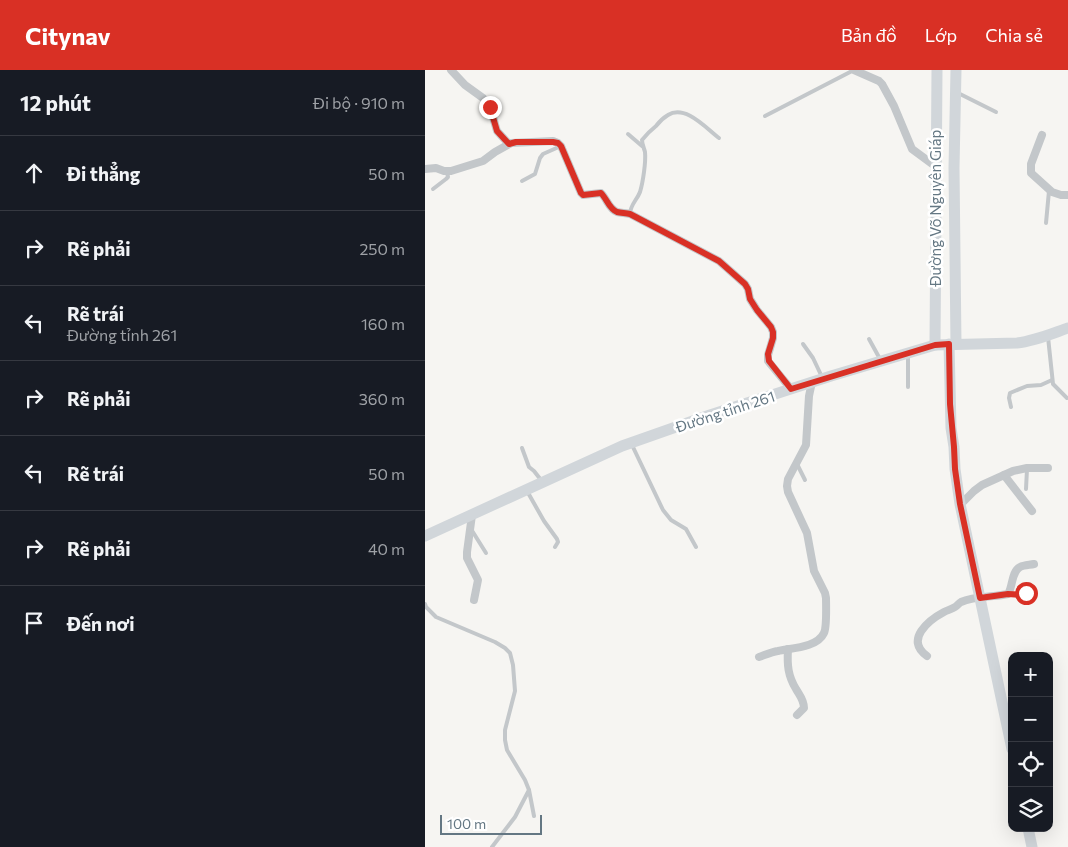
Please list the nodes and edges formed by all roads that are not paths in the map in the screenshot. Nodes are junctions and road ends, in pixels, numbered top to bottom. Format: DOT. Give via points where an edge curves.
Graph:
graph roads {
  1 [pos="451,70"];
  2 [pos="854,70"];
  3 [pos="937,70"];
  4 [pos="956,70"];
  5 [pos="955,92"];
  6 [pos="997,112"];
  7 [pos="765,116"];
  8 [pos="628,134"];
  9 [pos="1042,135"];
  10 [pos="719,138"];
  11 [pos="509,144"];
  12 [pos="561,146"];
  13 [pos="642,146"];
  14 [pos="935,166"];
  15 [pos="425,169"];
  16 [pos="447,172"];
  17 [pos="522,181"];
  18 [pos="433,189"];
  19 [pos="1049,190"];
  20 [pos="1068,196"];
  21 [pos="630,214"];
  22 [pos="1046,223"];
  23 [pos="1068,328"];
  24 [pos="1048,336"];
  25 [pos="869,340"];
  26 [pos="803,344"];
  27 [pos="952,344"];
  28 [pos="935,345"];
  29 [pos="908,354"];
  30 [pos="881,361"];
  31 [pos="1052,380"];
  32 [pos="817,381"];
  33 [pos="908,387"];
  34 [pos="791,389"];
  35 [pos="1067,398"];
  36 [pos="1011,407"];
  37 [pos="631,442"];
  38 [pos="522,448"];
  39 [pos="797,464"];
  40 [pos="1027,468"];
  41 [pos="1048,468"];
  42 [pos="1004,475"];
  43 [pos="805,480"];
  44 [pos="542,482"];
  45 [pos="1026,489"];
  46 [pos="526,490"];
  47 [pos="960,504"];
  48 [pos="1032,511"];
  49 [pos="472,514"];
  50 [pos="470,527"];
  51 [pos="425,536"];
  52 [pos="555,547"];
  53 [pos="695,547"];
  54 [pos="485,553"];
  55 [pos="1034,564"];
  56 [pos="1029,584"];
  57 [pos="1008,594"];
  58 [pos="980,598"];
  59 [pos="474,600"];
  60 [pos="425,604"];
  61 [pos="788,649"];
  62 [pos="927,656"];
  63 [pos="759,657"];
  64 [pos="797,715"];
  65 [pos="1011,742"];
  66 [pos="529,790"];
  67 [pos="535,816"];
  68 [pos="1029,832"];
  69 [pos="492,847"];
  70 [pos="1032,847"];
  1 -- 11 [label="street" via="487,103 497,131"];
  2 -- 7 [label="lane"];
  2 -- 14 [label="street" via="882,84 912,149"];
  3 -- 14 [label="main road, Đường Võ Nguyên Giáp"];
  4 -- 5 [label="main road, Đường Võ Nguyên Giáp"];
  5 -- 6 [label="lane"];
  5 -- 27 [label="main road, Đường Võ Nguyên Giáp"];
  8 -- 13 [label="lane"];
  9 -- 19 [label="street" via="1030,169"];
  10 -- 13 [label="lane" via="692,116 677,112 667,115 642,139"];
  11 -- 12 [label="street" via="553,142"];
  11 -- 16 [label="street" via="483,161"];
  12 -- 17 [label="lane" via="543,154 535,174"];
  12 -- 21 [label="street" via="583,195 601,193 615,212"];
  13 -- 21 [label="lane" via="645,160 641,184"];
  14 -- 28 [label="main road, Đường Võ Nguyên Giáp"];
  15 -- 16 [label="street"];
  16 -- 18 [label="lane" via="447,179"];
  19 -- 20 [label="street"];
  19 -- 22 [label="lane"];
  21 -- 34 [label="street" via="719,261 745,284 750,299 773,332 769,361"];
  23 -- 24 [label="main road, Đường tỉnh 261"];
  24 -- 27 [label="main road, Đường tỉnh 261" via="1017,344"];
  24 -- 31 [label="lane"];
  25 -- 30 [label="lane"];
  26 -- 32 [label="lane" via="813,358"];
  27 -- 28 [label="main road, Đường tỉnh 261"];
  27 -- 47 [label="main road, Đường Võ Nguyên Giáp" via="951,428"];
  28 -- 29 [label="main road, Đường tỉnh 261"];
  29 -- 30 [label="main road, Đường tỉnh 261"];
  29 -- 33 [label="lane"];
  30 -- 32 [label="main road, Đường tỉnh 261"];
  31 -- 35 [label="lane"];
  31 -- 36 [label="lane" via="1010,393"];
  32 -- 34 [label="main road, Đường tỉnh 261"];
  32 -- 39 [label="street" via="809,396 806,445"];
  34 -- 37 [label="main road, Đường tỉnh 261"];
  37 -- 44 [label="main road, Đường tỉnh 261"];
  37 -- 53 [label="lane" via="663,510 671,520 686,529"];
  38 -- 44 [label="lane" via="529,467"];
  39 -- 43 [label="lane"];
  39 -- 61 [label="street" via="788,479 788,492 807,533 815,571 825,593 825,630 824,635 803,647"];
  40 -- 41 [label="street"];
  40 -- 42 [label="street"];
  40 -- 45 [label="lane"];
  42 -- 47 [label="street" via="982,485"];
  42 -- 48 [label="street"];
  44 -- 46 [label="main road, Đường tỉnh 261"];
  46 -- 49 [label="main road, Đường tỉnh 261"];
  46 -- 52 [label="lane" via="557,539"];
  47 -- 58 [label="main road, Đường Võ Nguyên Giáp"];
  49 -- 50 [label="street"];
  49 -- 51 [label="main road, Đường tỉnh 261"];
  50 -- 54 [label="lane"];
  50 -- 59 [label="street" via="467,558 478,580"];
  55 -- 57 [label="street" via="1018,569"];
  56 -- 57 [label="lane" via="1025,594"];
  57 -- 58 [label="street"];
  58 -- 62 [label="street" via="962,602 924,627 917,642"];
  58 -- 65 [label="main road, Đường Võ Nguyên Giáp"];
  60 -- 66 [label="lane" via="436,617 495,642 510,653 515,691 505,740 507,750"];
  61 -- 63 [label="street"];
  61 -- 64 [label="street" via="788,673 804,705"];
  66 -- 67 [label="lane"];
  66 -- 69 [label="lane" via="515,817"];
  68 -- 70 [label="main road"];
}
